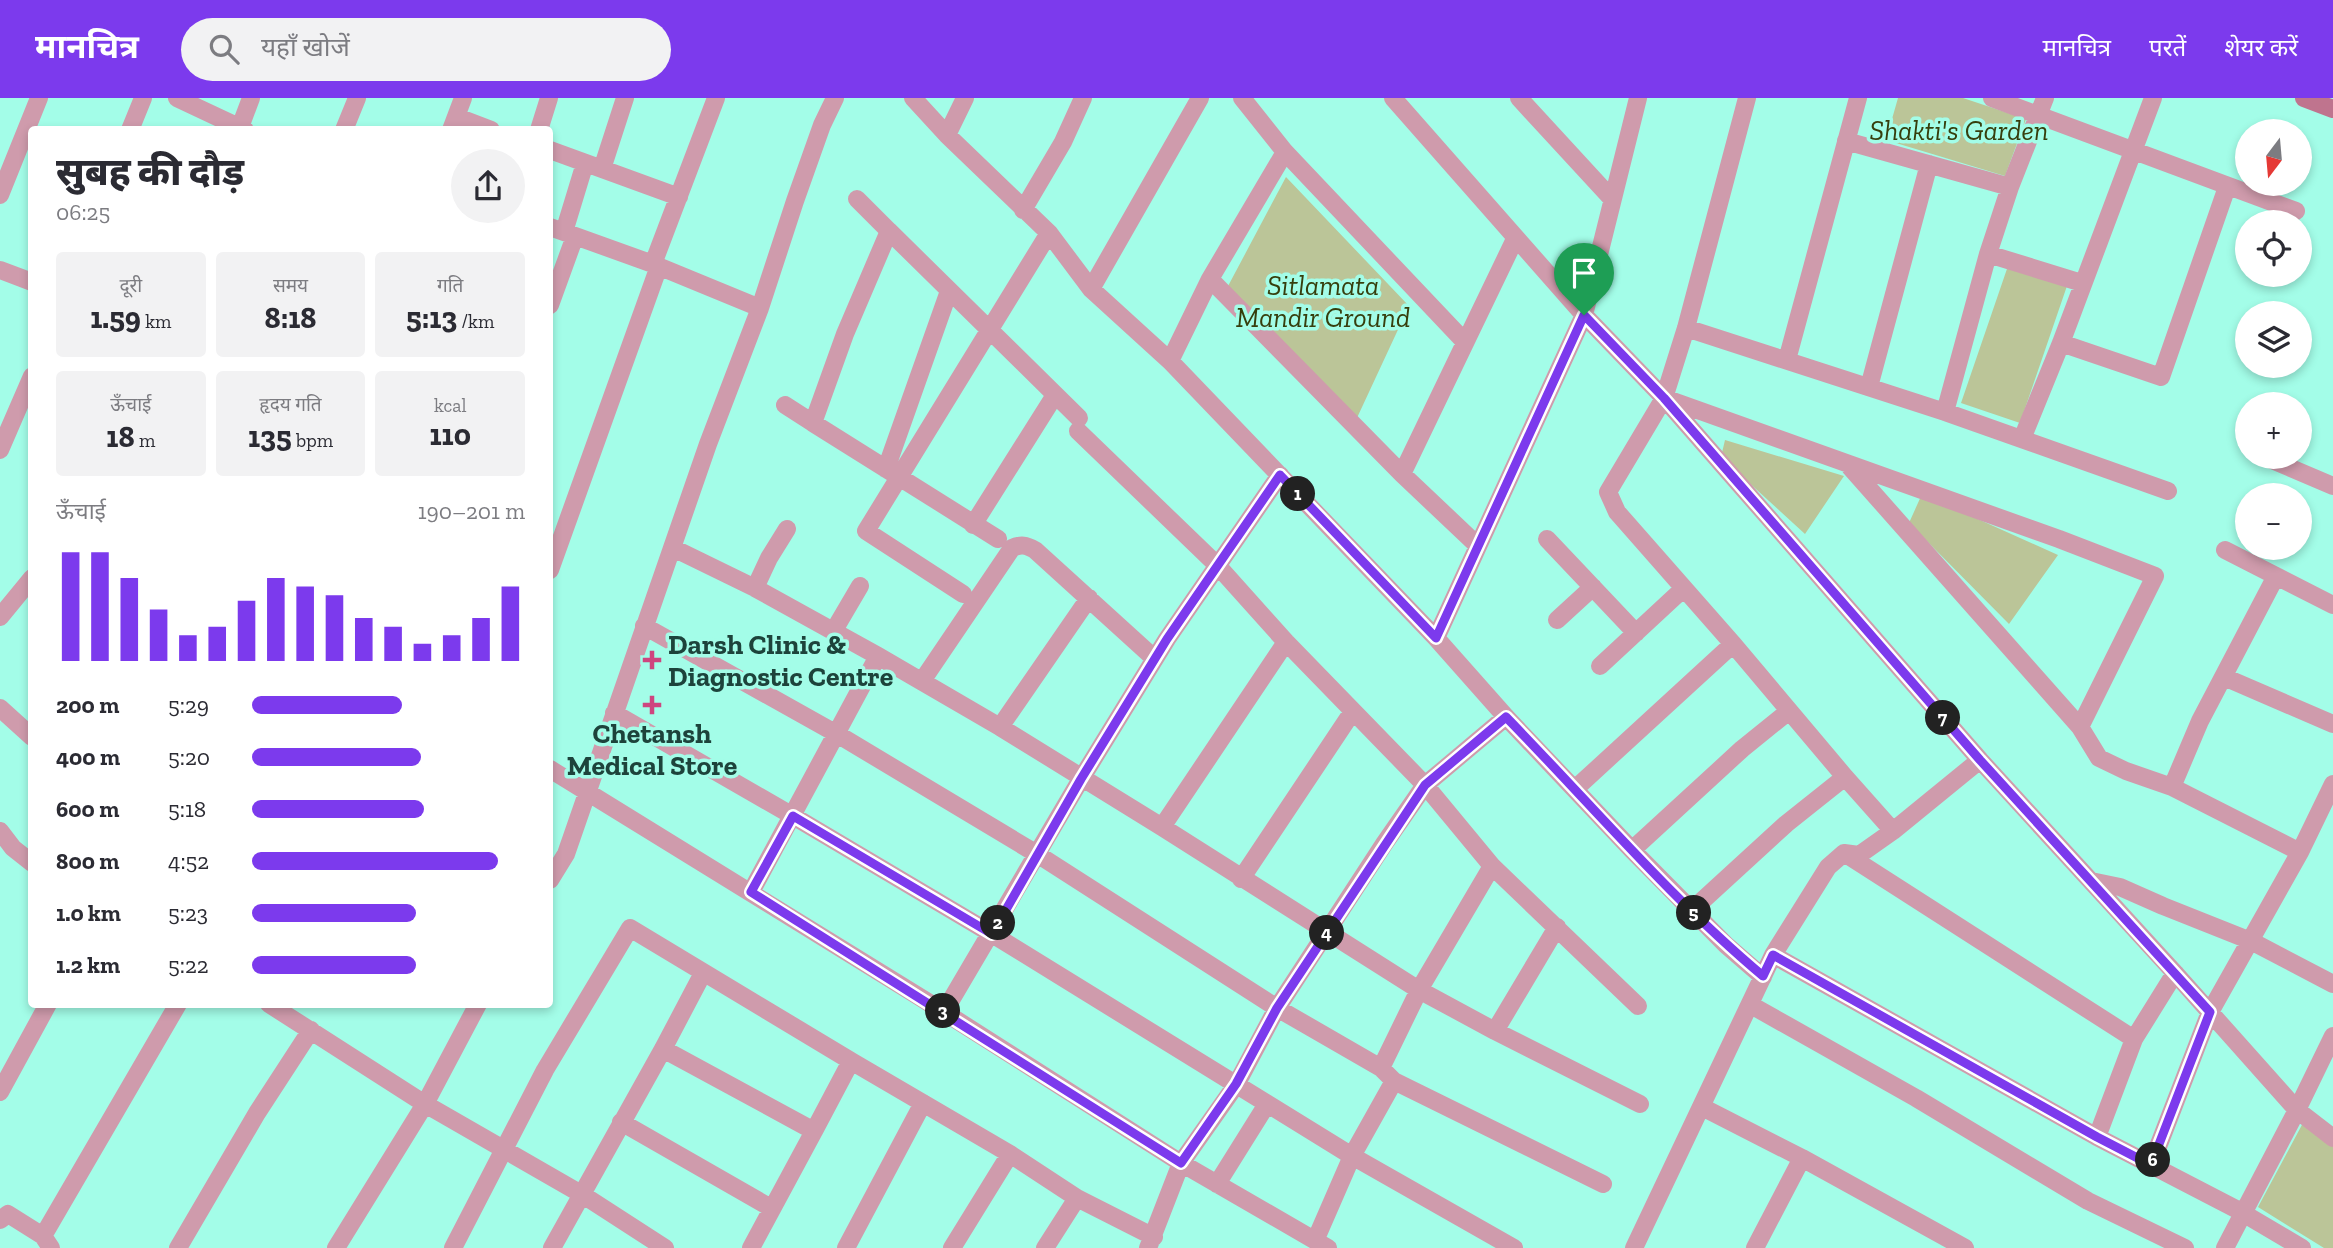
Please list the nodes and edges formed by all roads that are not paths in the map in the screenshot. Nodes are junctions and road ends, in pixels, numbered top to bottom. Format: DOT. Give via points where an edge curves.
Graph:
graph roads {
  1 [pos="39,98"];
  2 [pos="144,98"];
  3 [pos="177,98"];
  4 [pos="251,98"];
  5 [pos="356,98"];
  6 [pos="463,98"];
  7 [pos="549,98"];
  8 [pos="625,98"];
  9 [pos="716,98"];
  10 [pos="835,98"];
  11 [pos="913,98"];
  12 [pos="965,98"];
  13 [pos="1083,98"];
  14 [pos="1200,98"];
  15 [pos="1242,98"];
  16 [pos="1393,98"];
  17 [pos="1519,98"];
  18 [pos="1638,98"];
  19 [pos="1747,98"];
  20 [pos="1858,98"];
  21 [pos="1992,98"];
  22 [pos="2045,98"];
  23 [pos="2153,98"];
  24 [pos="2304,98"];
  25 [pos="1536,106"];
  26 [pos="2333,109"];
  27 [pos="2038,116"];
  28 [pos="454,123"];
  29 [pos="132,126"];
  30 [pos="235,126"];
  31 [pos="242,126"];
  32 [pos="346,126"];
  33 [pos="540,126"];
  34 [pos="947,135"];
  35 [pos="1846,141"];
  36 [pos="553,151"];
  37 [pos="1284,152"];
  38 [pos="2133,152"];
  39 [pos="1929,164"];
  40 [pos="593,166"];
  41 [pos="2010,187"];
  42 [pos="2227,187"];
  43 [pos="0,195"];
  44 [pos="679,197"];
  45 [pos="857,199"];
  46 [pos="1612,199"];
  47 [pos="1023,210"];
  48 [pos="2293,210"];
  49 [pos="889,230"];
  50 [pos="563,231"];
  51 [pos="1049,233"];
  52 [pos="1515,239"];
  53 [pos="1988,254"];
  54 [pos="656,265"];
  55 [pos="0,270"];
  56 [pos="1210,279"];
  57 [pos="28,280"];
  58 [pos="2082,283"];
  59 [pos="553,288"];
  60 [pos="1091,289"];
  61 [pos="949,291"];
  62 [pos="760,308"];
  63 [pos="1584,315"];
  64 [pos="1686,328"];
  65 [pos="990,331"];
  66 [pos="1464,341"];
  67 [pos="2061,343"];
  68 [pos="1787,360"];
  69 [pos="1170,361"];
  70 [pos="28,385"];
  71 [pos="1869,387"];
  72 [pos="1055,395"];
  73 [pos="1664,398"];
  74 [pos="785,405"];
  75 [pos="1945,412"];
  76 [pos="813,423"];
  77 [pos="2022,439"];
  78 [pos="0,450"];
  79 [pos="1848,464"];
  80 [pos="2293,469"];
  81 [pos="893,473"];
  82 [pos="1402,474"];
  83 [pos="1280,475"];
  84 [pos="2333,486"];
  85 [pos="2168,491"];
  86 [pos="973,525"];
  87 [pos="787,529"];
  88 [pos="998,539"];
  89 [pos="1547,539"];
  90 [pos="1477,545"];
  91 [pos="673,548"];
  92 [pos="2225,550"];
  93 [pos="553,561"];
  94 [pos="1217,565"];
  95 [pos="2276,576"];
  96 [pos="28,583"];
  97 [pos="860,586"];
  98 [pos="1593,587"];
  99 [pos="755,588"];
  100 [pos="1684,589"];
  101 [pos="963,594"];
  102 [pos="1089,598"];
  103 [pos="2333,605"];
  104 [pos="0,617"];
  105 [pos="1557,620"];
  106 [pos="644,626"];
  107 [pos="833,632"];
  108 [pos="1636,633"];
  109 [pos="1436,638"];
  110 [pos="1286,642"];
  111 [pos="1733,644"];
  112 [pos="878,656"];
  113 [pos="1155,659"];
  114 [pos="1600,666"];
  115 [pos="2224,677"];
  116 [pos="922,681"];
  117 [pos="0,708"];
  118 [pos="1789,710"];
  119 [pos="1353,711"];
  120 [pos="614,713"];
  121 [pos="1506,717"];
  122 [pos="2333,724"];
  123 [pos="1000,727"];
  124 [pos="2080,727"];
  125 [pos="28,733"];
  126 [pos="836,734"];
  127 [pos="1980,760"];
  128 [pos="553,771"];
  129 [pos="1844,777"];
  130 [pos="1081,779"];
  131 [pos="2333,784"];
  132 [pos="1425,785"];
  133 [pos="2172,787"];
  134 [pos="1576,789"];
  135 [pos="586,792"];
  136 [pos="793,816"];
  137 [pos="1162,827"];
  138 [pos="0,831"];
  139 [pos="1893,831"];
  140 [pos="1632,850"];
  141 [pos="2300,852"];
  142 [pos="1844,853"];
  143 [pos="1037,854"];
  144 [pos="28,860"];
  145 [pos="1492,866"];
  146 [pos="553,875"];
  147 [pos="1241,879"];
  148 [pos="2091,881"];
  149 [pos="2120,887"];
  150 [pos="751,892"];
  151 [pos="2109,901"];
  152 [pos="1692,911"];
  153 [pos="1557,927"];
  154 [pos="1327,933"];
  155 [pos="992,934"];
  156 [pos="2251,940"];
  157 [pos="1773,955"];
  158 [pos="703,973"];
  159 [pos="2175,973"];
  160 [pos="1763,976"];
  161 [pos="2333,984"];
  162 [pos="1419,990"];
  163 [pos="1751,1005"];
  164 [pos="1639,1006"];
  165 [pos="46,1008"];
  166 [pos="176,1008"];
  167 [pos="275,1008"];
  168 [pos="474,1008"];
  169 [pos="1277,1008"];
  170 [pos="944,1012"];
  171 [pos="2210,1012"];
  172 [pos="311,1030"];
  173 [pos="1495,1031"];
  174 [pos="2333,1036"];
  175 [pos="2134,1039"];
  176 [pos="663,1049"];
  177 [pos="851,1061"];
  178 [pos="1387,1075"];
  179 [pos="1236,1084"];
  180 [pos="0,1091"];
  181 [pos="923,1103"];
  182 [pos="425,1104"];
  183 [pos="1267,1104"];
  184 [pos="1640,1104"];
  185 [pos="1702,1107"];
  186 [pos="2297,1110"];
  187 [pos="621,1122"];
  188 [pos="814,1131"];
  189 [pos="2097,1137"];
  190 [pos="2333,1139"];
  191 [pos="505,1151"];
  192 [pos="1010,1154"];
  193 [pos="1352,1156"];
  194 [pos="1802,1158"];
  195 [pos="1181,1163"];
  196 [pos="2151,1165"];
  197 [pos="1217,1184"];
  198 [pos="1603,1184"];
  199 [pos="583,1195"];
  200 [pos="1077,1198"];
  201 [pos="771,1208"];
  202 [pos="2243,1213"];
  203 [pos="0,1220"];
  204 [pos="47,1242"];
  205 [pos="1151,1242"];
  206 [pos="1322,1244"];
  207 [pos="178,1248"];
  208 [pos="336,1248"];
  209 [pos="453,1248"];
  210 [pos="552,1248"];
  211 [pos="665,1248"];
  212 [pos="751,1248"];
  213 [pos="846,1248"];
  214 [pos="952,1248"];
  215 [pos="1045,1248"];
  216 [pos="1514,1248"];
  217 [pos="1634,1248"];
  218 [pos="1755,1248"];
  219 [pos="1965,1248"];
  220 [pos="2185,1248"];
  221 [pos="2225,1248"];
  222 [pos="2302,1248"];
  1 -- 43 [label="street"];
  2 -- 29 [label="street"];
  3 -- 30 [label="street"];
  4 -- 31 [label="street"];
  5 -- 32 [label="street"];
  6 -- 28 [label="street"];
  7 -- 33 [label="street"];
  8 -- 40 [label="street"];
  9 -- 44 [label="street"];
  10 -- 62 [label="street"];
  11 -- 34 [label="street"];
  12 -- 34 [label="street"];
  13 -- 47 [label="street"];
  14 -- 60 [label="street"];
  15 -- 37 [label="street"];
  16 -- 52 [label="street"];
  17 -- 25 [label="street"];
  18 -- 46 [label="street"];
  19 -- 64 [label="street"];
  20 -- 35 [label="street"];
  21 -- 27 [label="street"];
  22 -- 27 [label="street"];
  23 -- 38 [label="street"];
  24 -- 26 [label="main road"];
  25 -- 46 [label="street"];
  27 -- 38 [label="street"];
  27 -- 41 [label="street"];
  34 -- 47 [label="street"];
  35 -- 39 [label="street"];
  35 -- 68 [label="street"];
  36 -- 40 [label="street"];
  37 -- 56 [label="street"];
  37 -- 66 [label="street"];
  38 -- 42 [label="street"];
  38 -- 58 [label="street"];
  39 -- 41 [label="street"];
  39 -- 71 [label="street"];
  40 -- 44 [label="street"];
  40 -- 50 [label="street"];
  41 -- 53 [label="street"];
  42 -- 48 [label="street"];
  42 -- 67 [label="street" via="2161,377"];
  44 -- 54 [label="street"];
  45 -- 49 [label="street"];
  46 -- 63 [label="street"];
  47 -- 51 [label="street"];
  49 -- 61 [label="street"];
  49 -- 76 [label="street"];
  50 -- 54 [label="street"];
  50 -- 59 [label="street"];
  51 -- 60 [label="street"];
  51 -- 65 [label="street"];
  52 -- 63 [label="street"];
  52 -- 66 [label="street"];
  53 -- 58 [label="street"];
  53 -- 75 [label="street"];
  54 -- 62 [label="street"];
  54 -- 93 [label="street"];
  55 -- 57 [label="street"];
  56 -- 69 [label="street"];
  56 -- 82 [label="street"];
  58 -- 67 [label="street"];
  60 -- 69 [label="street"];
  61 -- 65 [label="street"];
  61 -- 81 [label="street"];
  62 -- 91 [label="street"];
  63 -- 73 [label="street"];
  63 -- 90 [label="street"];
  64 -- 68 [label="street"];
  64 -- 73 [label="street"];
  65 -- 72 [label="street"];
  65 -- 81 [label="street"];
  66 -- 82 [label="street"];
  67 -- 77 [label="street"];
  68 -- 71 [label="street"];
  69 -- 83 [label="street"];
  70 -- 78 [label="street"];
  71 -- 75 [label="street"];
  72 -- 86 [label="street"];
  72 -- 94 [label="street"];
  73 -- 79 [label="street"];
  73 -- 100 [label="street" via="1608,492 1617,512"];
  73 -- 127 [label="street"];
  74 -- 76 [label="street"];
  75 -- 77 [label="street"];
  76 -- 81 [label="street"];
  77 -- 85 [label="street"];
  79 -- 124 [label="street"];
  79 -- 124 [label="street" via="2155,576"];
  80 -- 84 [label="street"];
  81 -- 86 [label="street"];
  81 -- 101 [label="street" via="866,531"];
  82 -- 90 [label="street"];
  83 -- 94 [label="street"];
  83 -- 109 [label="street"];
  86 -- 88 [label="street"];
  87 -- 99 [label="street"];
  89 -- 98 [label="street"];
  90 -- 109 [label="street"];
  91 -- 99 [label="street"];
  91 -- 106 [label="street"];
  92 -- 95 [label="street"];
  94 -- 110 [label="street"];
  94 -- 113 [label="street"];
  95 -- 103 [label="street"];
  95 -- 115 [label="street"];
  96 -- 104 [label="street"];
  97 -- 107 [label="street"];
  98 -- 105 [label="street"];
  98 -- 108 [label="street"];
  99 -- 107 [label="street"];
  100 -- 108 [label="street"];
  100 -- 111 [label="street"];
  102 -- 113 [label="street"];
  102 -- 116 [label="street" via="1028,546 1013,548"];
  102 -- 123 [label="street"];
  106 -- 120 [label="street"];
  106 -- 126 [label="street"];
  107 -- 112 [label="street"];
  108 -- 114 [label="street"];
  109 -- 121 [label="street"];
  110 -- 119 [label="street"];
  110 -- 137 [label="street"];
  111 -- 118 [label="street"];
  111 -- 134 [label="street"];
  112 -- 116 [label="street"];
  112 -- 126 [label="street"];
  113 -- 130 [label="street"];
  115 -- 122 [label="street"];
  115 -- 133 [label="street"];
  116 -- 123 [label="street"];
  117 -- 125 [label="street"];
  118 -- 129 [label="street"];
  118 -- 140 [label="street"];
  119 -- 132 [label="street"];
  119 -- 147 [label="street"];
  120 -- 135 [label="street"];
  120 -- 136 [label="street"];
  121 -- 132 [label="street"];
  121 -- 134 [label="street"];
  123 -- 130 [label="street"];
  124 -- 133 [label="street" via="2099,758"];
  126 -- 136 [label="street"];
  126 -- 143 [label="street"];
  127 -- 139 [label="street"];
  127 -- 148 [label="street"];
  128 -- 135 [label="street"];
  129 -- 139 [label="street"];
  129 -- 152 [label="street"];
  130 -- 137 [label="street"];
  130 -- 143 [label="street"];
  131 -- 141 [label="street"];
  132 -- 145 [label="street"];
  132 -- 154 [label="street"];
  133 -- 141 [label="street"];
  134 -- 140 [label="street"];
  135 -- 146 [label="street" via="566,854"];
  135 -- 150 [label="street"];
  136 -- 150 [label="street"];
  136 -- 155 [label="street"];
  137 -- 147 [label="street"];
  138 -- 144 [label="street"];
  139 -- 142 [label="street" via="1859,855"];
  140 -- 152 [label="street"];
  141 -- 156 [label="street"];
  142 -- 157 [label="street" via="1828,867"];
  142 -- 175 [label="street"];
  143 -- 155 [label="street"];
  143 -- 169 [label="street"];
  145 -- 153 [label="street"];
  145 -- 162 [label="street"];
  147 -- 154 [label="street"];
  148 -- 149 [label="street"];
  148 -- 151 [label="street"];
  149 -- 151 [label="street"];
  149 -- 156 [label="street"];
  150 -- 170 [label="street"];
  151 -- 159 [label="street"];
  152 -- 160 [label="street"];
  153 -- 164 [label="street"];
  153 -- 173 [label="street"];
  154 -- 162 [label="street"];
  154 -- 169 [label="street"];
  155 -- 170 [label="street"];
  155 -- 179 [label="street"];
  156 -- 161 [label="street"];
  156 -- 171 [label="street"];
  157 -- 160 [label="street"];
  157 -- 189 [label="street"];
  158 -- 176 [label="street"];
  158 -- 177 [label="street"];
  158 -- 191 [label="street" via="630,928 545,1070"];
  159 -- 171 [label="street"];
  159 -- 175 [label="street"];
  160 -- 163 [label="street"];
  162 -- 173 [label="street"];
  162 -- 178 [label="street"];
  163 -- 185 [label="street"];
  163 -- 220 [label="street" via="2088,1201"];
  165 -- 180 [label="street"];
  166 -- 204 [label="street"];
  167 -- 172 [label="street"];
  168 -- 182 [label="street"];
  169 -- 178 [label="street"];
  169 -- 179 [label="street"];
  170 -- 195 [label="street"];
  171 -- 186 [label="street"];
  171 -- 196 [label="street"];
  172 -- 182 [label="street"];
  172 -- 207 [label="street"];
  173 -- 184 [label="street"];
  174 -- 186 [label="street"];
  175 -- 189 [label="street"];
  176 -- 187 [label="street"];
  176 -- 188 [label="street"];
  177 -- 181 [label="street"];
  177 -- 188 [label="street"];
  178 -- 193 [label="street"];
  178 -- 198 [label="street"];
  179 -- 183 [label="street"];
  179 -- 195 [label="street"];
  181 -- 192 [label="street"];
  181 -- 213 [label="street"];
  182 -- 191 [label="street"];
  182 -- 208 [label="street"];
  183 -- 193 [label="street"];
  183 -- 197 [label="street"];
  185 -- 194 [label="street"];
  185 -- 217 [label="street"];
  186 -- 190 [label="street"];
  186 -- 202 [label="street"];
  187 -- 199 [label="street"];
  187 -- 201 [label="street"];
  188 -- 201 [label="street"];
  189 -- 196 [label="street"];
  191 -- 199 [label="street"];
  191 -- 209 [label="street"];
  192 -- 200 [label="street"];
  192 -- 214 [label="street"];
  193 -- 206 [label="street"];
  193 -- 216 [label="street"];
  194 -- 218 [label="street"];
  194 -- 219 [label="street"];
  195 -- 197 [label="street"];
  195 -- 205 [label="street"];
  196 -- 202 [label="street"];
  197 -- 206 [label="street"];
  199 -- 210 [label="street"];
  199 -- 211 [label="street"];
  200 -- 205 [label="street"];
  200 -- 215 [label="street"];
  201 -- 212 [label="street"];
  202 -- 221 [label="street"];
  202 -- 222 [label="street"];
  203 -- 204 [label="street" via="8,1214"];
}
